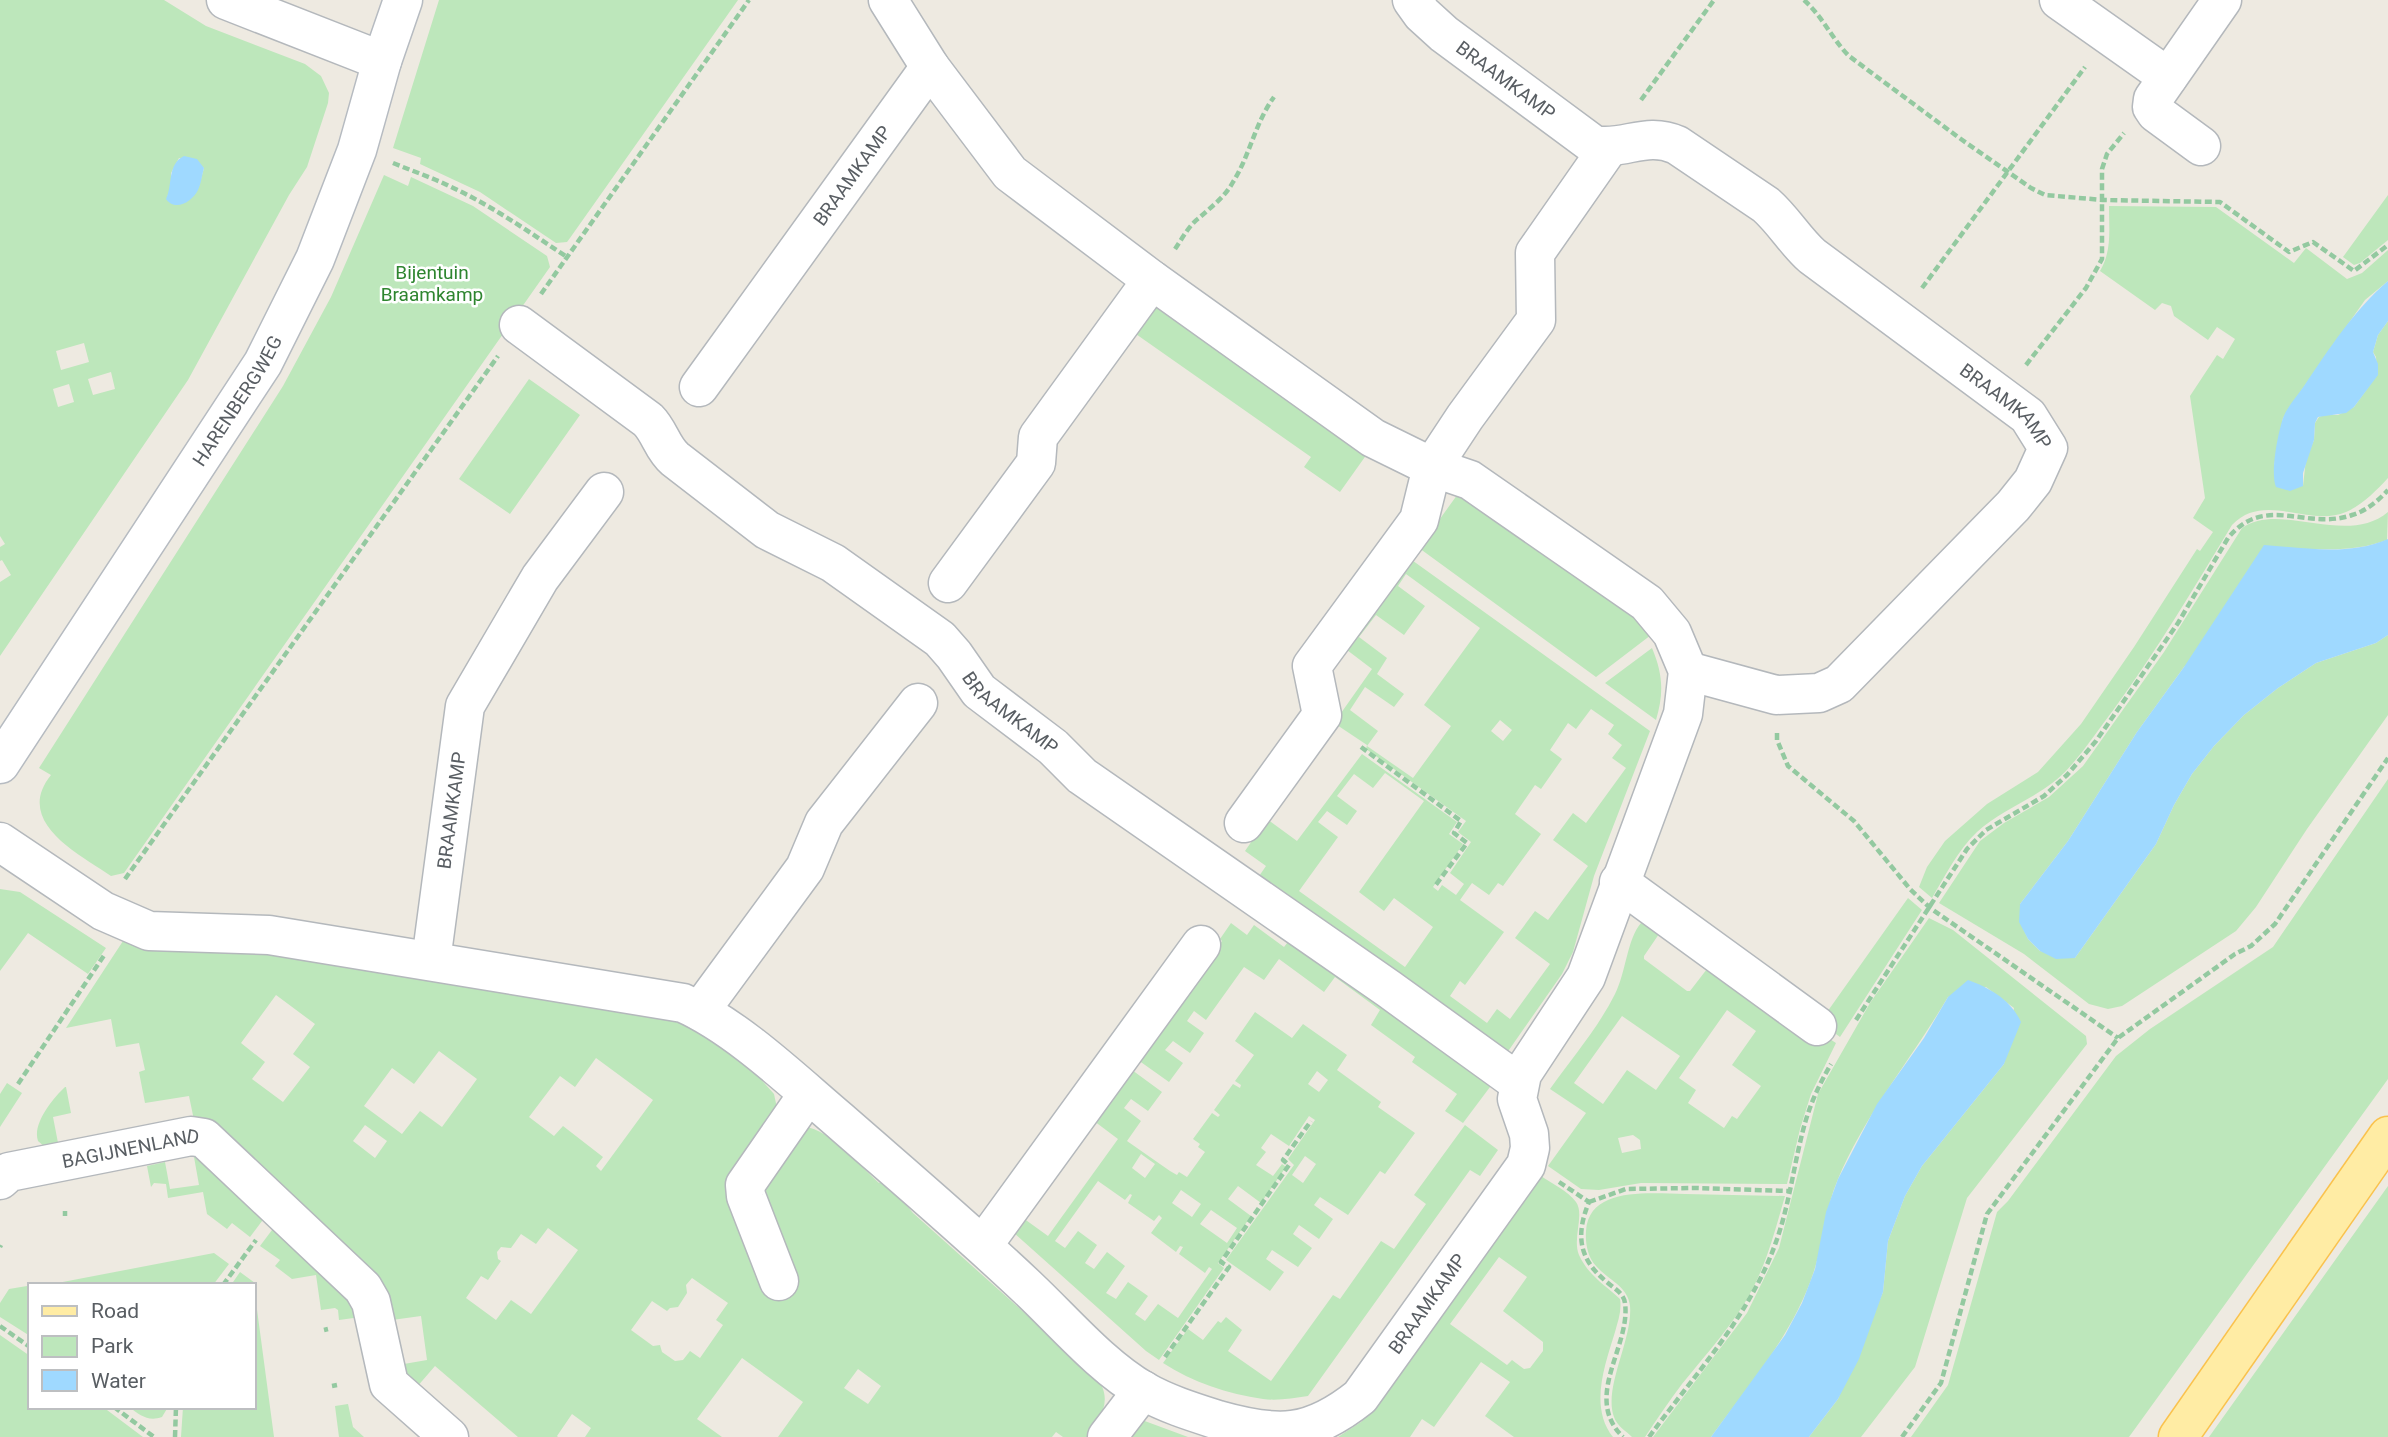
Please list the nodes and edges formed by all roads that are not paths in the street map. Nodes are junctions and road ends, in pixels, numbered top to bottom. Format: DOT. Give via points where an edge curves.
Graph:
graph roads {
  1 [pos="226,0"];
  2 [pos="403,0"];
  3 [pos="888,0"];
  4 [pos="1412,0"];
  5 [pos="2059,0"];
  6 [pos="2222,0"];
  7 [pos="382,61"];
  8 [pos="930,66"];
  9 [pos="2160,92"];
  10 [pos="2201,146"];
  11 [pos="1609,147"];
  12 [pos="1152,280"];
  13 [pos="519,325"];
  14 [pos="699,387"];
  15 [pos="1432,467"];
  16 [pos="604,492"];
  17 [pos="948,583"];
  18 [pos="1688,671"];
  19 [pos="918,703"];
  20 [pos="0,764"];
  21 [pos="1244,823"];
  22 [pos="0,842"];
  23 [pos="1619,882"];
  24 [pos="1201,946"];
  25 [pos="431,961"];
  26 [pos="701,1011"];
  27 [pos="1836,1035"];
  28 [pos="1519,1083"];
  29 [pos="808,1094"];
  30 [pos="2388,1136"];
  31 [pos="2388,1147"];
  32 [pos="0,1180"];
  33 [pos="983,1245"];
  34 [pos="2304,1259"];
  35 [pos="779,1281"];
  36 [pos="1143,1390"];
  37 [pos="1232,1431"];
  38 [pos="449,1437"];
  39 [pos="1107,1437"];
  40 [pos="2178,1437"];
  1 -- 7 [label="street"];
  2 -- 7 [label="street, HARENBERGWEG"];
  3 -- 8 [label="street"];
  4 -- 11 [label="street, BRAAMKAMP" via="1444,34 1560,121 1594,145"];
  5 -- 9 [label="street" via="2107,35"];
  6 -- 9 [label="street"];
  7 -- 20 [label="street, HARENBERGWEG" via="358,150 315,259 263,363"];
  8 -- 12 [label="street" via="1010,173"];
  8 -- 14 [label="street, BRAAMKAMP"];
  9 -- 10 [label="street" via="2156,113"];
  11 -- 15 [label="street" via="1535,253 1536,320"];
  11 -- 18 [label="street, BRAAMKAMP" via="1664,139 1766,205 1812,256 2028,416 2048,448 2033,481 2013,506 1839,684 1819,693 1776,695"];
  12 -- 15 [label="street" via="1373,438"];
  12 -- 17 [label="street" via="1038,437 1035,463"];
  13 -- 28 [label="street, BRAAMKAMP" via="648,420 675,459 767,530 833,563 940,639 979,691 1053,747 1082,776"];
  15 -- 18 [label="street" via="1470,480 1647,603 1672,633"];
  15 -- 21 [label="street" via="1419,520 1312,666 1322,715"];
  16 -- 25 [label="street, BRAAMKAMP" via="540,578 465,706"];
  18 -- 23 [label="street" via="1683,714"];
  19 -- 26 [label="street" via="824,823 805,868"];
  22 -- 25 [label="street, BRAAMKAMP" via="114,917 149,931 269,934"];
  23 -- 27 [label="street"];
  23 -- 28 [label="street" via="1586,976"];
  24 -- 33 [label="street"];
  25 -- 26 [label="street, BRAAMKAMP" via="669,1000"];
  26 -- 29 [label="street, BRAAMKAMP"];
  28 -- 37 [label="street, BRAAMKAMP" via="1517,1099 1530,1148 1517,1180 1360,1397 1342,1413 1297,1431"];
  29 -- 33 [label="street, BRAAMKAMP"];
  29 -- 35 [label="street" via="745,1185"];
  30 -- 34 [label="main road"];
  31 -- 34 [label="main road"];
  32 -- 38 [label="street, BAGIJNENLAND" via="9,1172 198,1137 209,1142 368,1294 389,1384"];
  33 -- 36 [label="street, BRAAMKAMP" via="1112,1367"];
  34 -- 40 [label="main road"];
  36 -- 37 [label="street, BRAAMKAMP"];
  36 -- 39 [label="street"];
}
